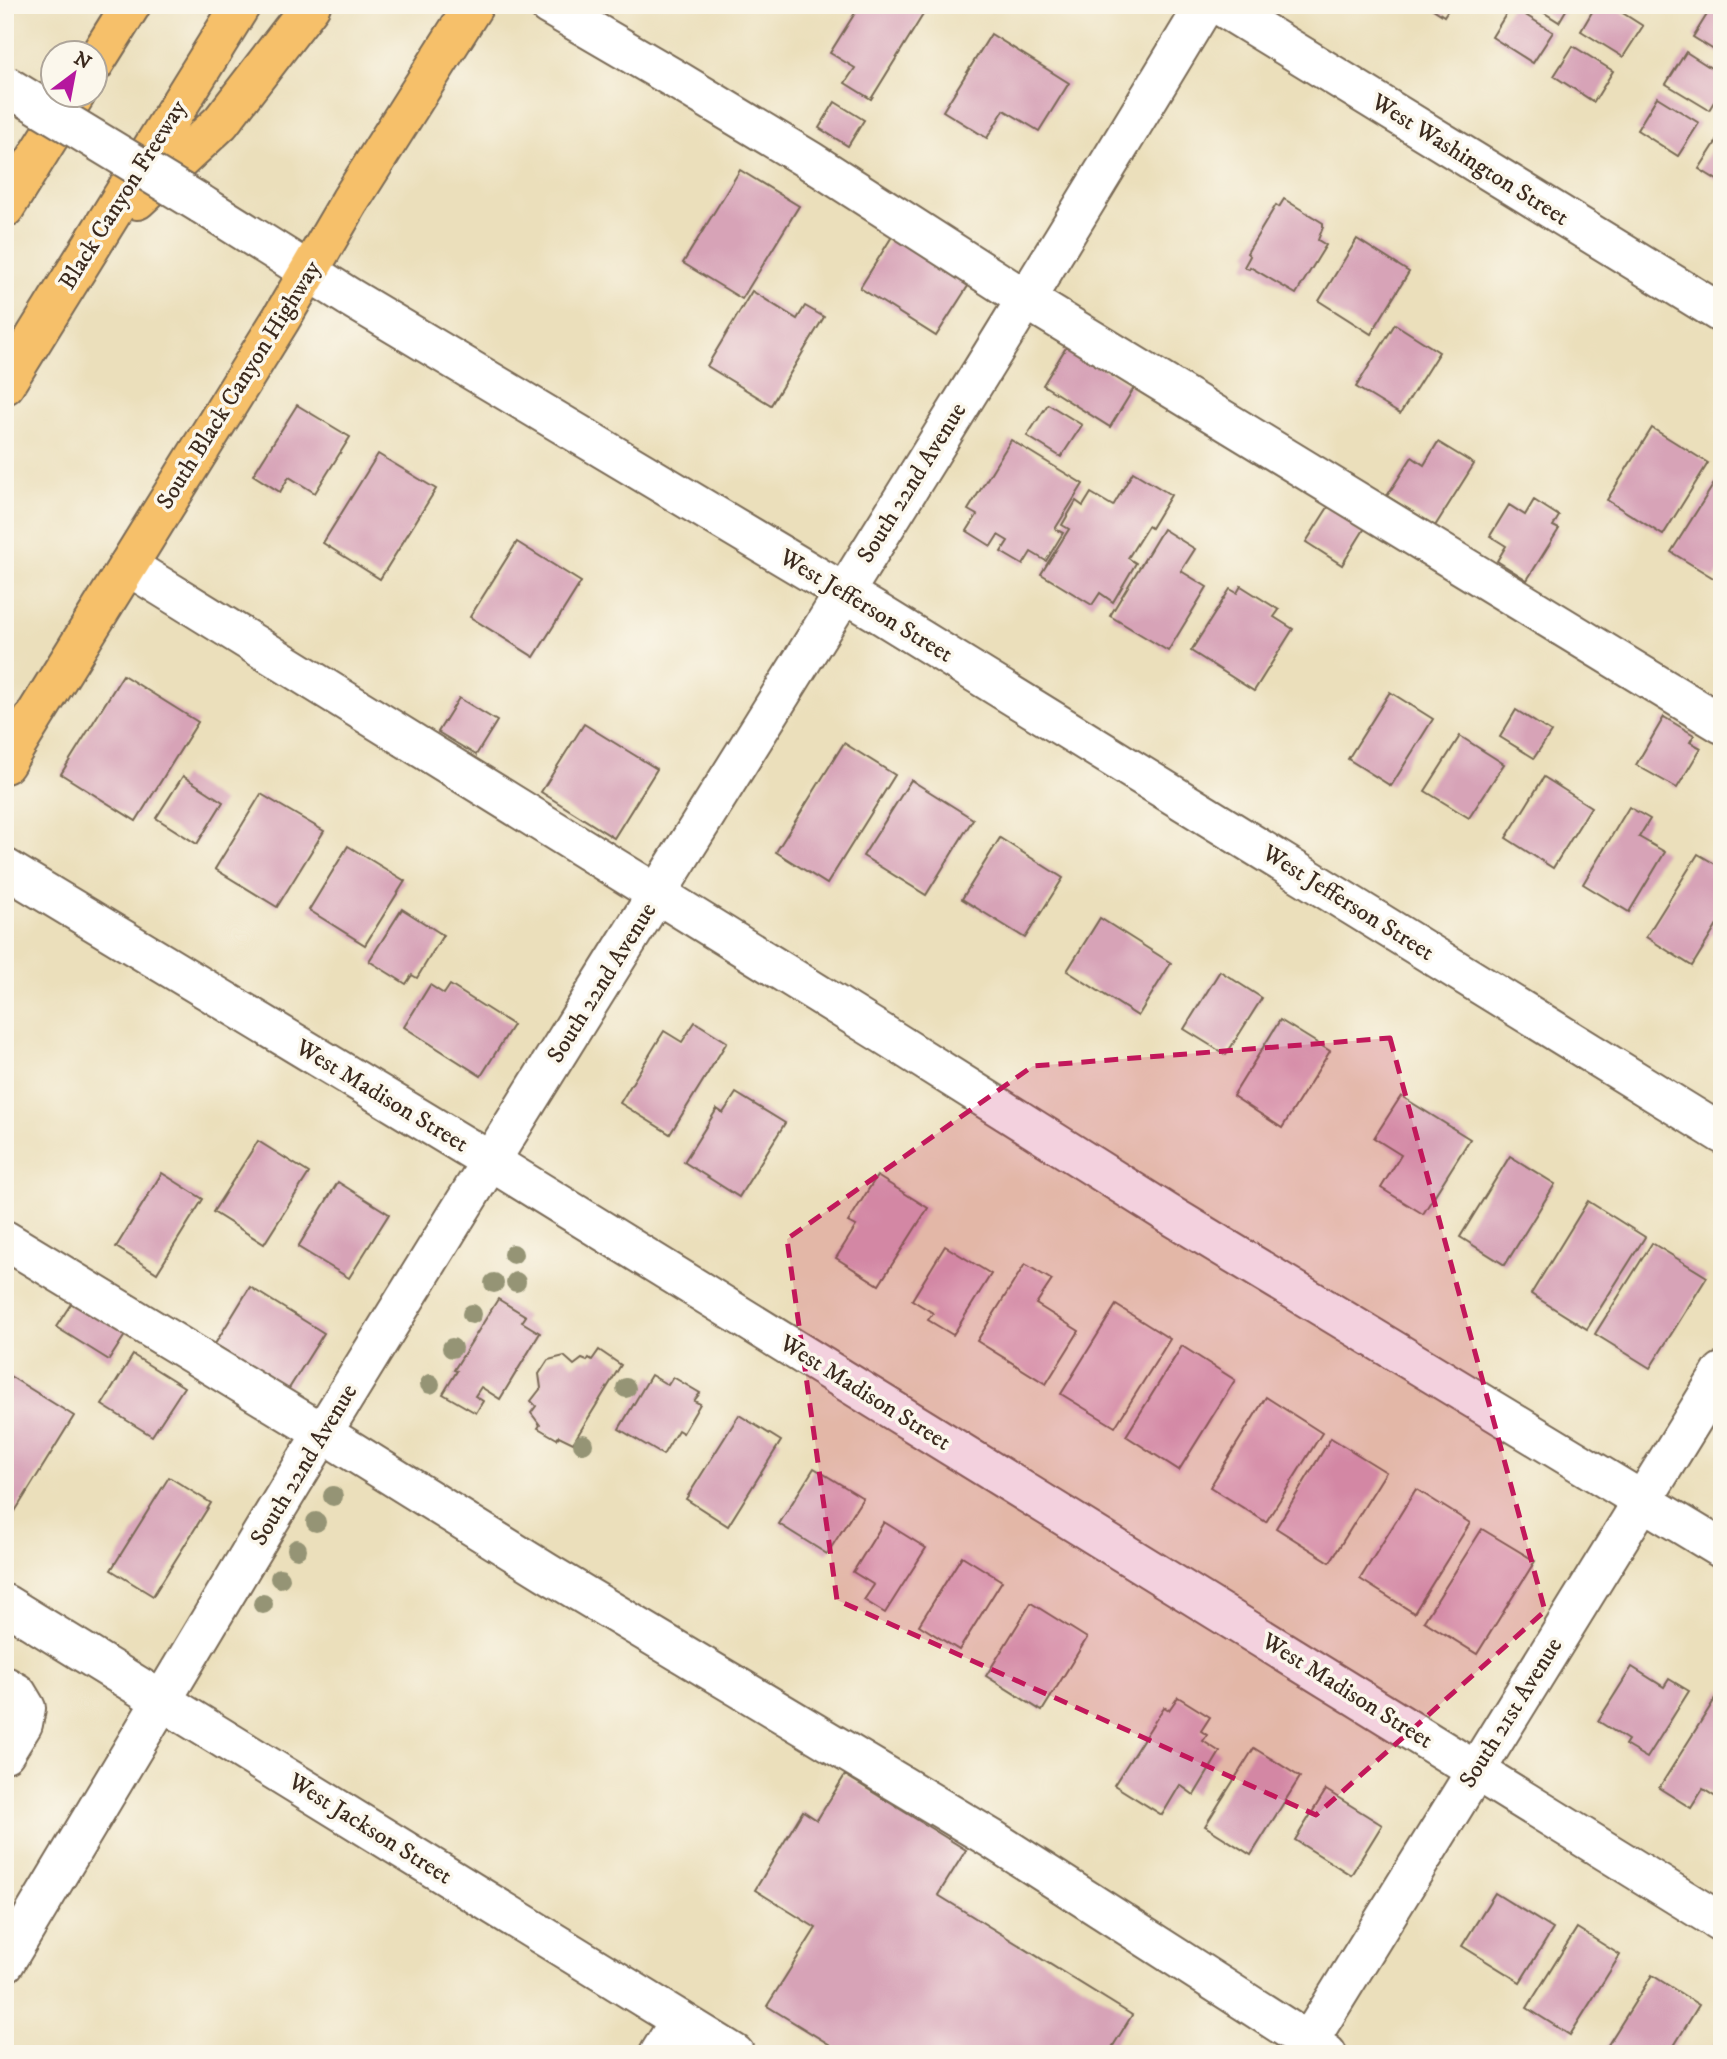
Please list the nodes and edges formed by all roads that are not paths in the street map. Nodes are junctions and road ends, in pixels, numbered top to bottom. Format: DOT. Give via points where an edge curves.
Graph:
graph roads {
  1 [pos="131,5"];
  2 [pos="241,5"];
  3 [pos="311,5"];
  4 [pos="474,5"];
  5 [pos="548,5"];
  6 [pos="1205,5"];
  7 [pos="1219,5"];
  8 [pos="108,42"];
  9 [pos="5,85"];
  10 [pos="67,108"];
  11 [pos="5,208"];
  12 [pos="95,240"];
  13 [pos="309,271"];
  14 [pos="1027,300"];
  15 [pos="1722,314"];
  16 [pos="5,385"];
  17 [pos="128,566"];
  18 [pos="844,592"];
  19 [pos="1722,724"];
  20 [pos="5,764"];
  21 [pos="5,868"];
  22 [pos="658,895"];
  23 [pos="1722,1134"];
  24 [pos="490,1161"];
  25 [pos="5,1240"];
  26 [pos="1722,1372"];
  27 [pos="323,1433"];
  28 [pos="1642,1500"];
  29 [pos="1722,1549"];
  30 [pos="5,1604"];
  31 [pos="5,1686"];
  32 [pos="161,1700"];
  33 [pos="5,1753"];
  34 [pos="1476,1771"];
  35 [pos="1722,1923"];
  36 [pos="5,1963"];
  37 [pos="680,2020"];
  38 [pos="1312,2050"];
  39 [pos="659,2054"];
  40 [pos="735,2054"];
  1 -- 8 [label="main road"];
  2 -- 12 [label="main road, Black Canyon Freeway"];
  3 -- 12 [label="main road" via="220,122"];
  4 -- 13 [label="main road, South Black Canyon Highway"];
  5 -- 14 [label="street" via="808,160"];
  6 -- 14 [label="street, South 22nd Avenue"];
  7 -- 15 [label="street, West Washington Street"];
  9 -- 13 [label="street, West Jefferson Street, bridge"];
  10 -- 11 [label="main road"];
  12 -- 16 [label="main road, Black Canyon Freeway"];
  13 -- 17 [label="main road, South Black Canyon Highway"];
  13 -- 18 [label="street, West Jefferson Street"];
  14 -- 18 [label="street, South 22nd Avenue"];
  14 -- 19 [label="street"];
  17 -- 20 [label="main road, South Black Canyon Highway"];
  17 -- 22 [label="street"];
  18 -- 22 [label="street, South 22nd Avenue"];
  18 -- 23 [label="street, West Jefferson Street"];
  21 -- 24 [label="street, West Madison Street"];
  22 -- 24 [label="street, South 22nd Avenue"];
  22 -- 28 [label="street" via="1167,1213"];
  24 -- 27 [label="street, South 22nd Avenue"];
  24 -- 34 [label="street, West Madison Street"];
  25 -- 27 [label="street"];
  26 -- 28 [label="street, South 21st Avenue"];
  27 -- 32 [label="street, South 22nd Avenue"];
  27 -- 38 [label="street" via="992,1839"];
  28 -- 29 [label="street"];
  28 -- 34 [label="street, South 21st Avenue"];
  30 -- 32 [label="street, West Jackson Street"];
  31 -- 33 [label="street" via="17,1693 26,1708 23,1724"];
  32 -- 36 [label="street, South 22nd Avenue"];
  32 -- 37 [label="street, West Jackson Street"];
  34 -- 35 [label="street, West Madison Street"];
  34 -- 38 [label="street, South 21st Avenue"];
  37 -- 39 [label="street"];
  37 -- 40 [label="street, West Jackson Street"];
}
